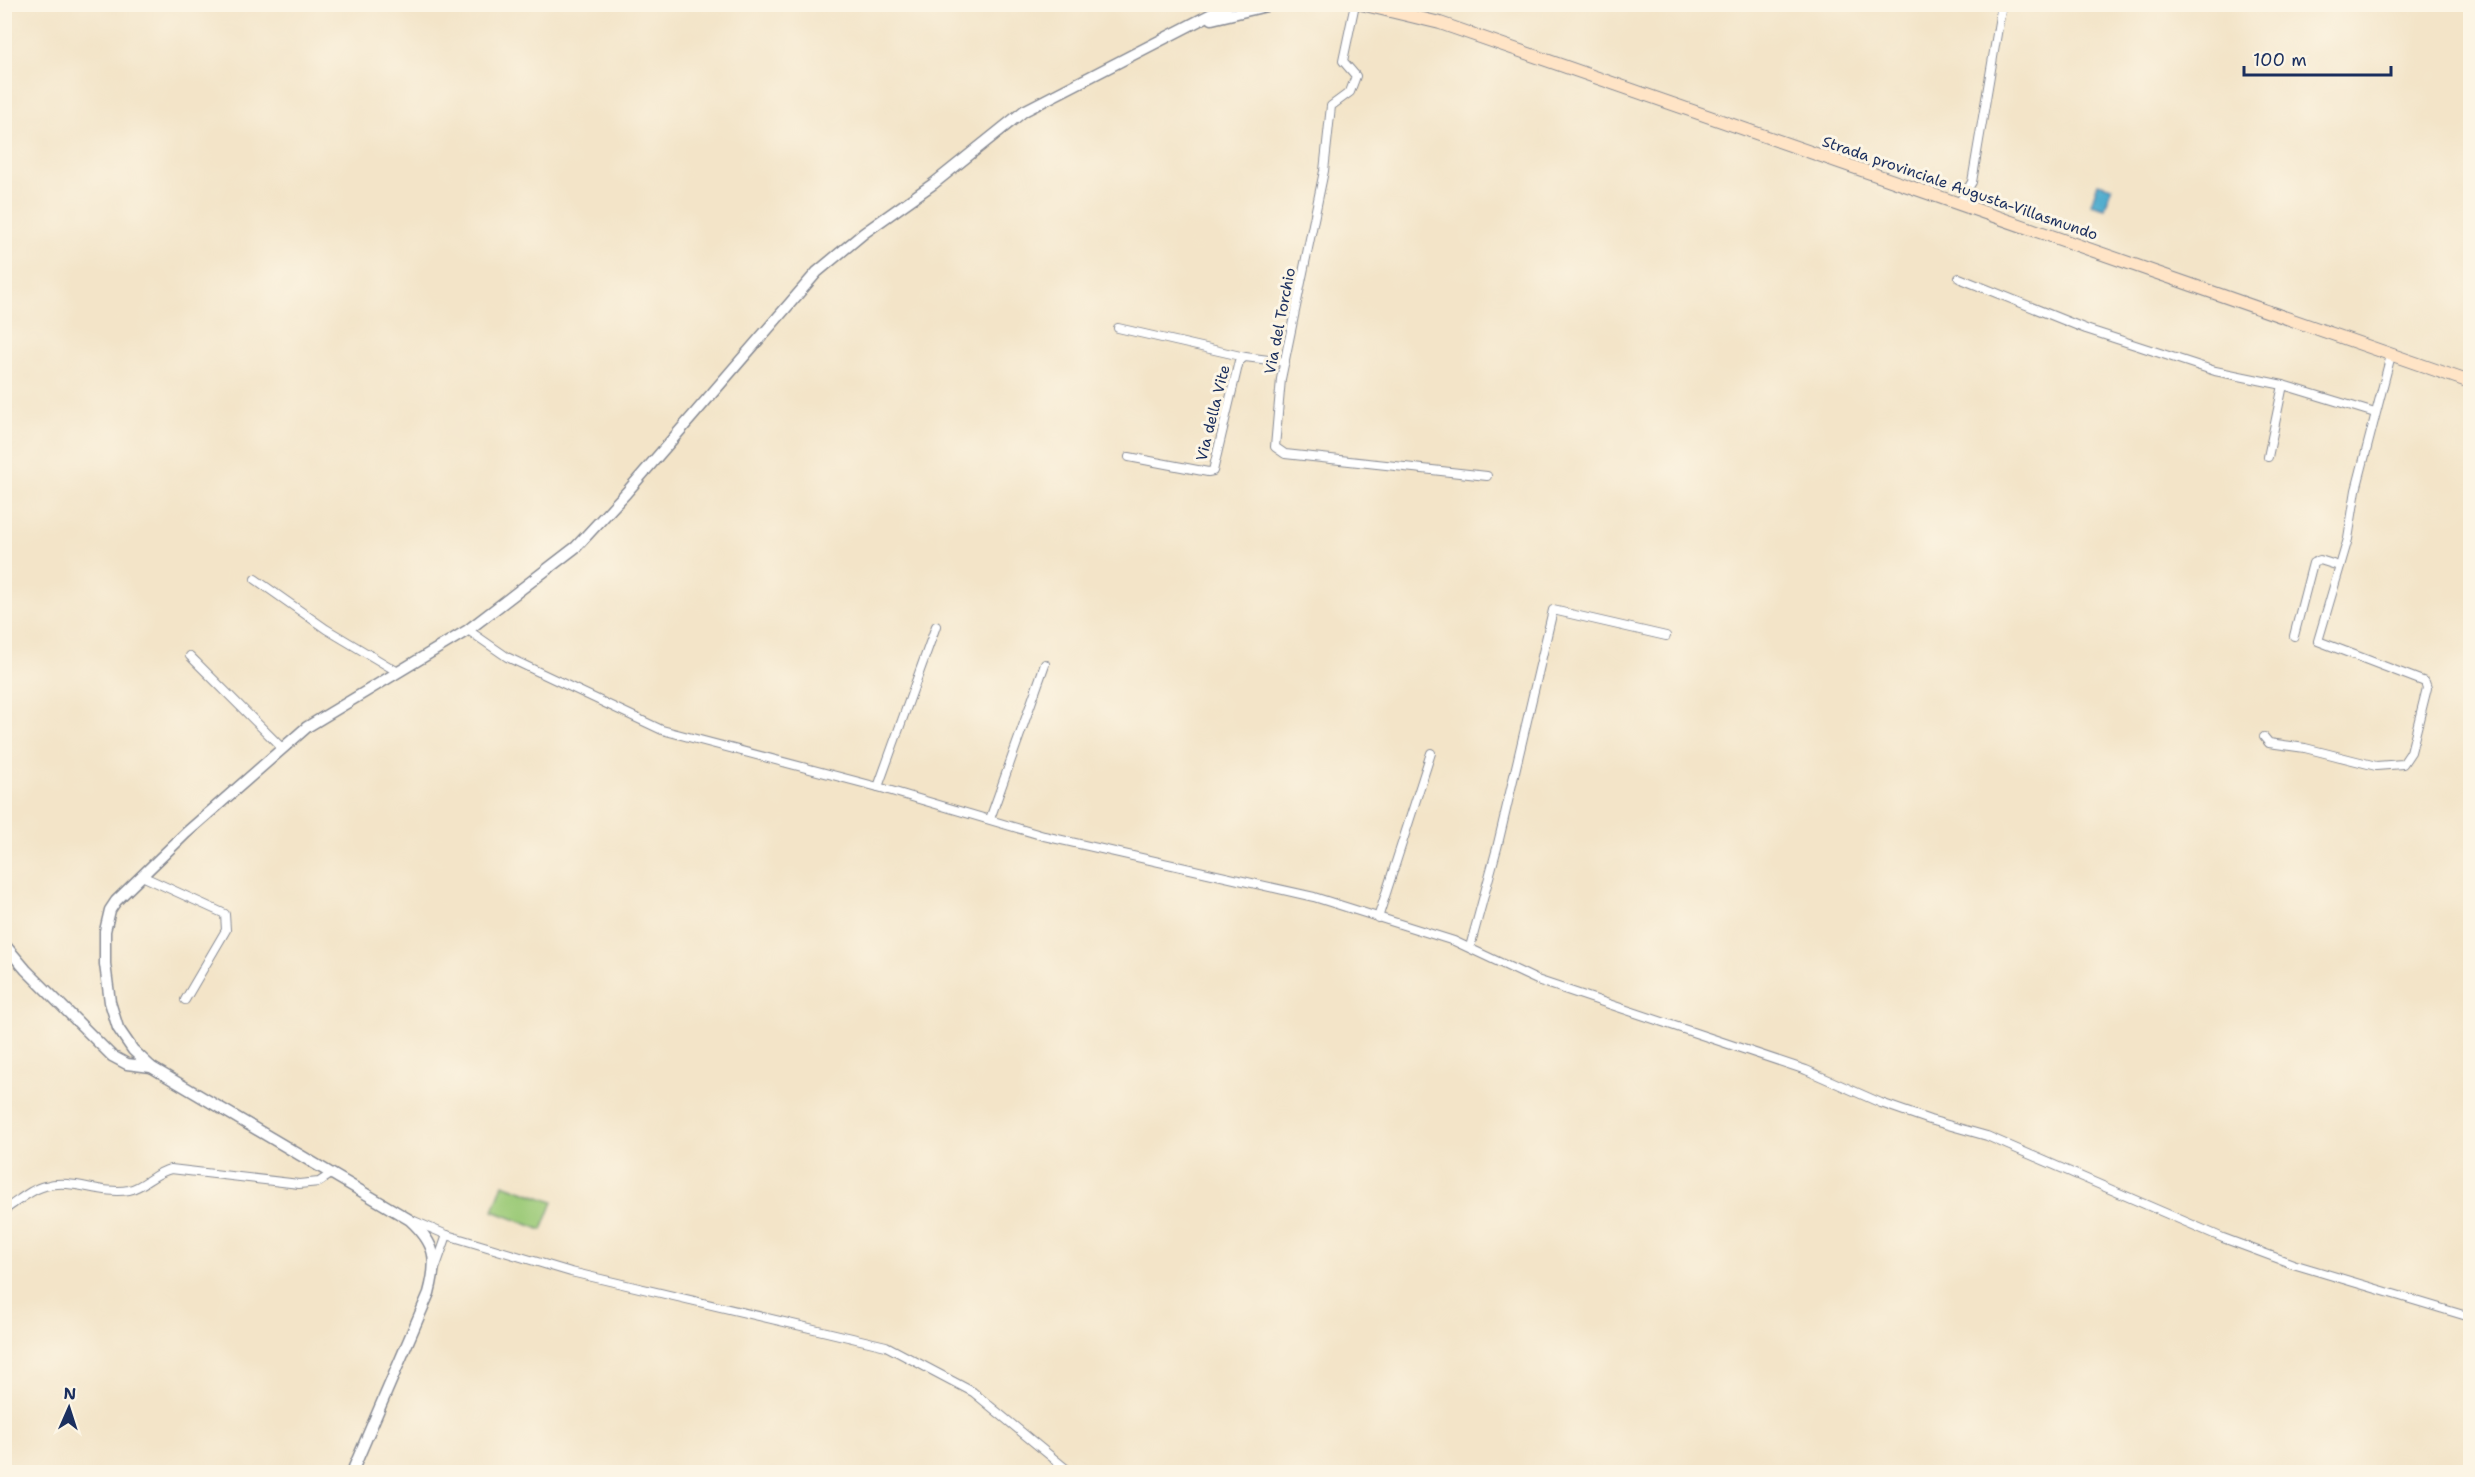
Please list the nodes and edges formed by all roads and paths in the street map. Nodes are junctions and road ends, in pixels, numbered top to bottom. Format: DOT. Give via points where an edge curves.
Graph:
graph roads {
  1 [pos="1231,4"];
  2 [pos="1275,4"];
  3 [pos="1355,4"];
  4 [pos="1361,4"];
  5 [pos="1403,4"];
  6 [pos="2002,4"];
  7 [pos="1197,22"];
  8 [pos="1440,23"];
  9 [pos="1959,203"];
  10 [pos="1959,278"];
  11 [pos="1118,328"];
  12 [pos="2391,355"];
  13 [pos="1245,357"];
  14 [pos="1285,362"];
  15 [pos="2470,382"];
  16 [pos="2283,385"];
  17 [pos="2374,413"];
  18 [pos="1129,457"];
  19 [pos="2268,457"];
  20 [pos="1487,476"];
  21 [pos="2340,566"];
  22 [pos="255,579"];
  23 [pos="936,626"];
  24 [pos="468,630"];
  25 [pos="1666,636"];
  26 [pos="2294,636"];
  27 [pos="190,656"];
  28 [pos="1045,664"];
  29 [pos="398,672"];
  30 [pos="2264,737"];
  31 [pos="281,747"];
  32 [pos="1431,753"];
  33 [pos="878,787"];
  34 [pos="990,819"];
  35 [pos="142,876"];
  36 [pos="1378,918"];
  37 [pos="4,944"];
  38 [pos="1470,947"];
  39 [pos="185,1000"];
  40 [pos="151,1067"];
  41 [pos="331,1174"];
  42 [pos="4,1210"];
  43 [pos="410,1220"];
  44 [pos="447,1235"];
  45 [pos="435,1269"];
  46 [pos="2470,1317"];
  47 [pos="352,1473"];
  48 [pos="1071,1473"];
  1 -- 7 [label="street"];
  2 -- 7 [label="street" via="1254,12"];
  3 -- 14 [label="street, Via del Torchio" via="1343,62 1356,76 1350,92 1335,101 1329,115 1324,171"];
  4 -- 8 [label="main road"];
  5 -- 8 [label="main road"];
  6 -- 9 [label="street" via="1972,182"];
  7 -- 24 [label="street" via="1024,111 834,256 576,547"];
  8 -- 9 [label="main road, Strada provinciale Augusta-Villasmundo"];
  9 -- 12 [label="main road, Strada provinciale Augusta-Villasmundo"];
  10 -- 16 [label="street" via="2086,329 2215,371"];
  11 -- 13 [label="street"];
  12 -- 15 [label="main road, Strada provinciale Augusta-Villasmundo"];
  12 -- 17 [label="street"];
  13 -- 14 [label="street, Via della Vite"];
  13 -- 18 [label="street, Via della Vite" via="1239,361 1213,471"];
  14 -- 20 [label="street, Via del Torchio" via="1275,447 1285,454"];
  16 -- 17 [label="street"];
  16 -- 19 [label="street"];
  17 -- 21 [label="street"];
  21 -- 26 [label="street" via="2320,560 2313,563"];
  21 -- 30 [label="street" via="2318,641 2425,682 2427,688 2408,760 2391,767 2376,766 2269,743"];
  22 -- 29 [label="street"];
  23 -- 33 [label="street"];
  24 -- 29 [label="street"];
  24 -- 33 [label="street" via="507,657 662,730"];
  25 -- 38 [label="street" via="1553,610"];
  27 -- 31 [label="street"];
  28 -- 34 [label="street"];
  29 -- 31 [label="street"];
  31 -- 35 [label="street"];
  32 -- 36 [label="street"];
  33 -- 34 [label="street"];
  34 -- 36 [label="street" via="1044,836 1314,897"];
  35 -- 39 [label="street" via="227,918 226,930"];
  35 -- 40 [label="street" via="110,910 105,931 105,964 118,1028"];
  36 -- 38 [label="street"];
  37 -- 40 [label="street" via="112,1056 127,1064"];
  38 -- 46 [label="street" via="1537,980 1806,1070 1929,1120 1988,1136 2284,1261"];
  40 -- 41 [label="street"];
  41 -- 42 [label="street" via="319,1182 299,1184 161,1171 131,1190 46,1185"];
  41 -- 43 [label="street"];
  43 -- 44 [label="street"];
  43 -- 45 [label="street" via="429,1240"];
  44 -- 45 [label="street"];
  44 -- 48 [label="street" via="571,1272 886,1346 973,1392"];
  45 -- 47 [label="street" via="429,1293"];
}
